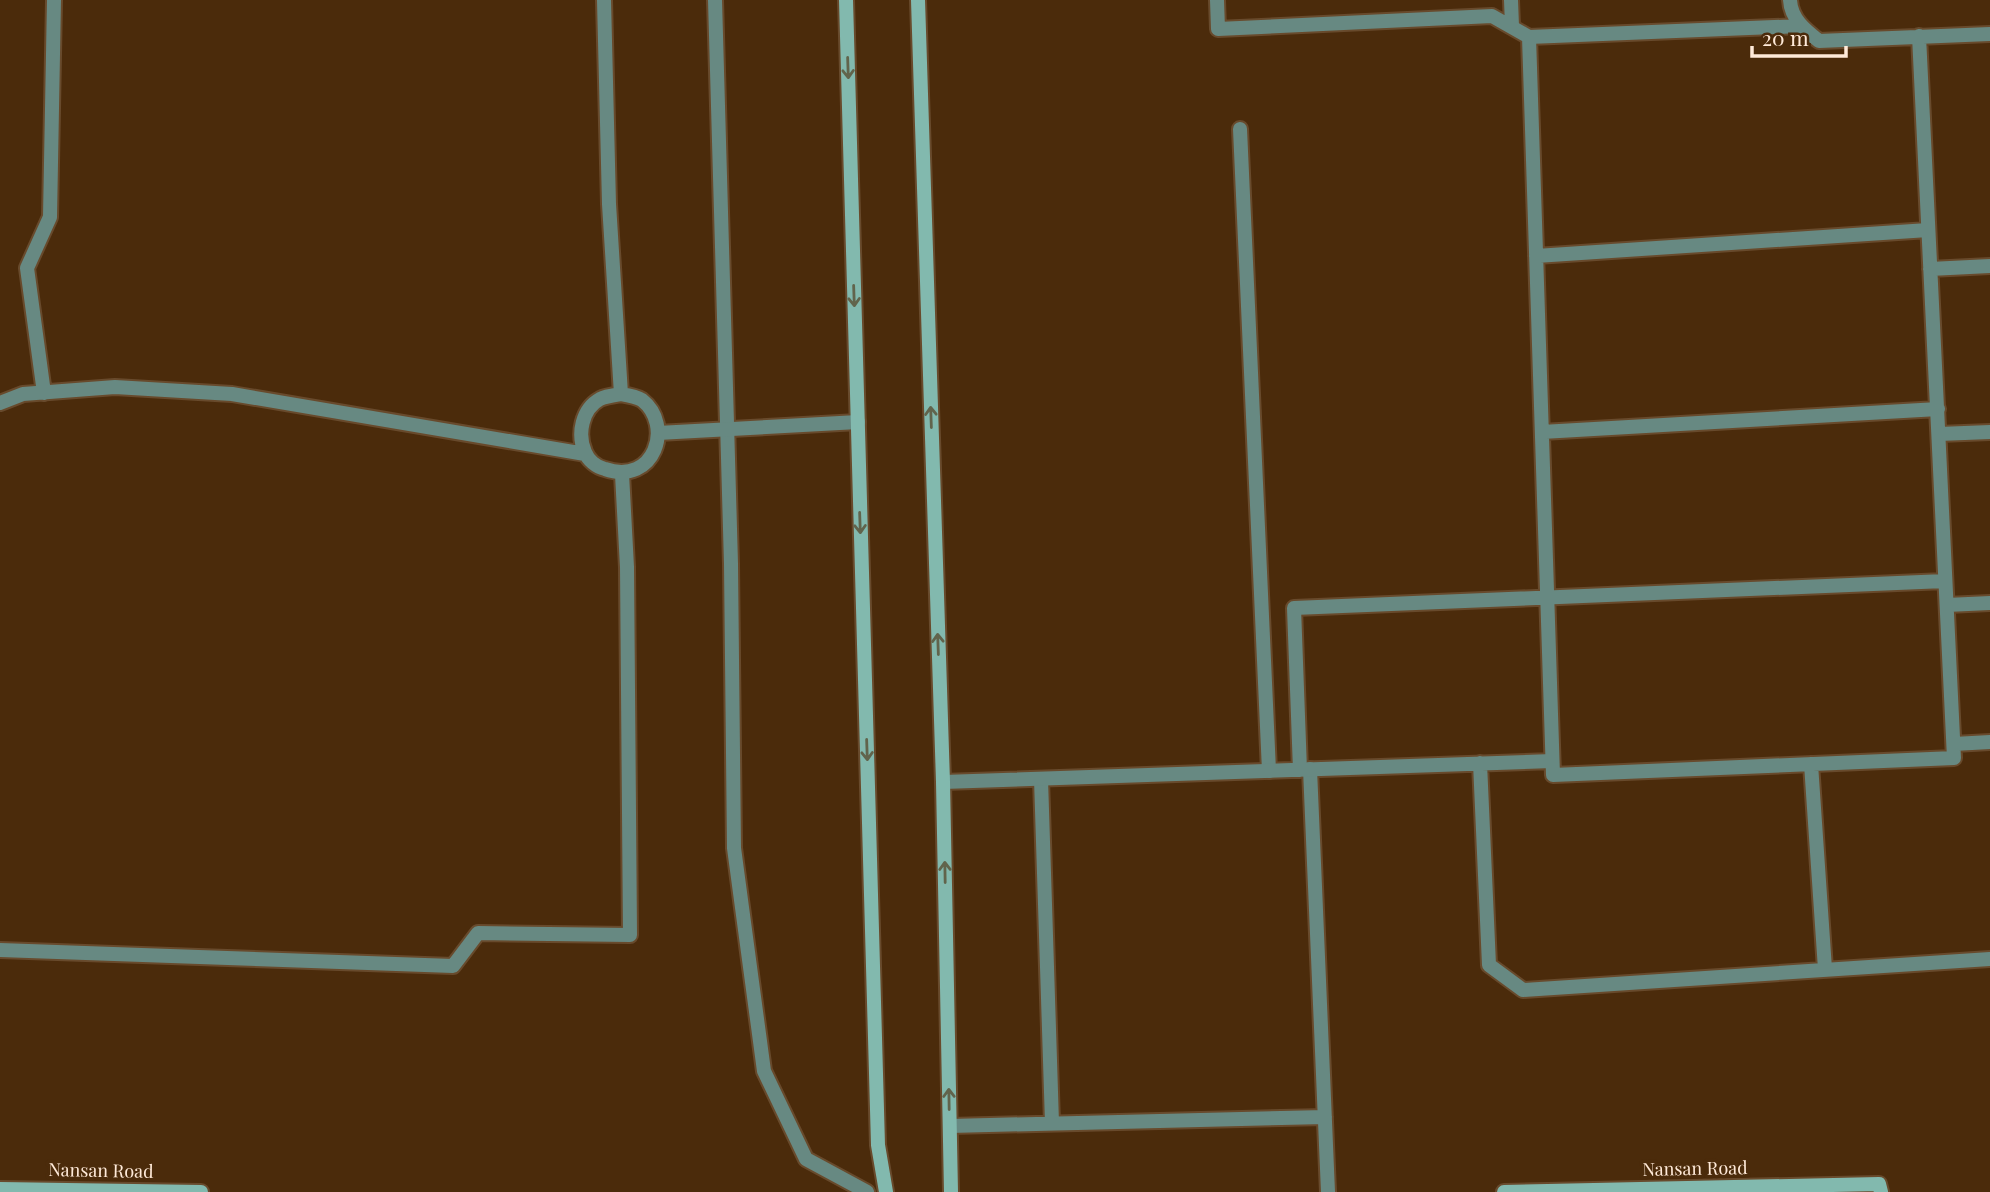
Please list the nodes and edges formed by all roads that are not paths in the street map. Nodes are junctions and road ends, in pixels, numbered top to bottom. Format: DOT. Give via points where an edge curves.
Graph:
graph roads {
  1 [pos="54,0"];
  2 [pos="604,0"];
  3 [pos="715,0"];
  4 [pos="846,0"];
  5 [pos="919,0"];
  6 [pos="1217,0"];
  7 [pos="1511,0"];
  8 [pos="1790,0"];
  9 [pos="1512,26"];
  10 [pos="1800,26"];
  11 [pos="1990,34"];
  12 [pos="1919,36"];
  13 [pos="1529,37"];
  14 [pos="1240,129"];
  15 [pos="1928,230"];
  16 [pos="1536,256"];
  17 [pos="1990,266"];
  18 [pos="1930,269"];
  19 [pos="44,393"];
  20 [pos="621,394"];
  21 [pos="0,403"];
  22 [pos="1938,409"];
  23 [pos="858,422"];
  24 [pos="727,429"];
  25 [pos="1542,432"];
  26 [pos="1990,432"];
  27 [pos="658,433"];
  28 [pos="1939,434"];
  29 [pos="585,454"];
  30 [pos="622,474"];
  31 [pos="1945,581"];
  32 [pos="1547,598"];
  33 [pos="1990,603"];
  34 [pos="1947,605"];
  35 [pos="1990,742"];
  36 [pos="1954,744"];
  37 [pos="1552,761"];
  38 [pos="1480,763"];
  39 [pos="1811,764"];
  40 [pos="1305,769"];
  41 [pos="1269,771"];
  42 [pos="1041,779"];
  43 [pos="943,782"];
  44 [pos="0,950"];
  45 [pos="1990,959"];
  46 [pos="1825,969"];
  47 [pos="1325,1117"];
  48 [pos="1052,1123"];
  49 [pos="950,1126"];
  50 [pos="0,1189"];
  51 [pos="201,1192"];
  52 [pos="867,1192"];
  53 [pos="886,1192"];
  54 [pos="951,1192"];
  55 [pos="1328,1192"];
  56 [pos="1504,1192"];
  57 [pos="1881,1192"];
  1 -- 19 [label="street" via="50,217 27,268"];
  2 -- 20 [label="street"];
  3 -- 24 [label="street"];
  4 -- 23 [label="main road, one-way"];
  43 -- 5 [label="main road, one-way"];
  6 -- 9 [label="street" via="1218,29 1492,16"];
  7 -- 9 [label="street"];
  8 -- 10 [label="street"];
  9 -- 13 [label="street"];
  10 -- 12 [label="street" via="1819,41"];
  10 -- 13 [label="street"];
  11 -- 12 [label="street"];
  12 -- 15 [label="street"];
  13 -- 16 [label="street"];
  14 -- 41 [label="street"];
  15 -- 16 [label="street"];
  15 -- 18 [label="street"];
  16 -- 25 [label="street"];
  17 -- 18 [label="street"];
  18 -- 22 [label="street"];
  19 -- 21 [label="street" via="23,394"];
  19 -- 29 [label="street" via="115,387 232,394"];
  20 -- 27 [label="street" via="642,400"];
  20 -- 29 [label="street" via="599,400 585,414 580,434"];
  22 -- 25 [label="street"];
  22 -- 28 [label="street"];
  23 -- 24 [label="street"];
  23 -- 53 [label="main road, one-way" via="878,1145"];
  24 -- 27 [label="street"];
  24 -- 52 [label="street" via="734,848 764,1071 806,1158"];
  25 -- 32 [label="street"];
  26 -- 28 [label="street"];
  27 -- 30 [label="street" via="647,463"];
  28 -- 31 [label="street"];
  29 -- 30 [label="street" via="597,467"];
  30 -- 44 [label="street" via="630,935 478,933 453,966"];
  31 -- 32 [label="street"];
  31 -- 34 [label="street"];
  32 -- 37 [label="street"];
  32 -- 40 [label="street" via="1294,608"];
  33 -- 34 [label="street"];
  34 -- 36 [label="street"];
  35 -- 36 [label="street"];
  36 -- 39 [label="street" via="1954,758"];
  37 -- 38 [label="street"];
  37 -- 39 [label="street" via="1553,775"];
  38 -- 40 [label="street"];
  38 -- 46 [label="street" via="1489,965 1523,990"];
  39 -- 46 [label="street"];
  40 -- 41 [label="street"];
  40 -- 47 [label="street"];
  41 -- 42 [label="street"];
  42 -- 43 [label="street"];
  42 -- 48 [label="street"];
  49 -- 43 [label="main road, one-way"];
  45 -- 46 [label="street"];
  47 -- 48 [label="street"];
  47 -- 55 [label="street"];
  48 -- 49 [label="street"];
  49 -- 54 [label="main road"];
  50 -- 51 [label="main road, Nansan Road"];
  56 -- 57 [label="main road, Nansan Road" via="1879,1184"];
}
